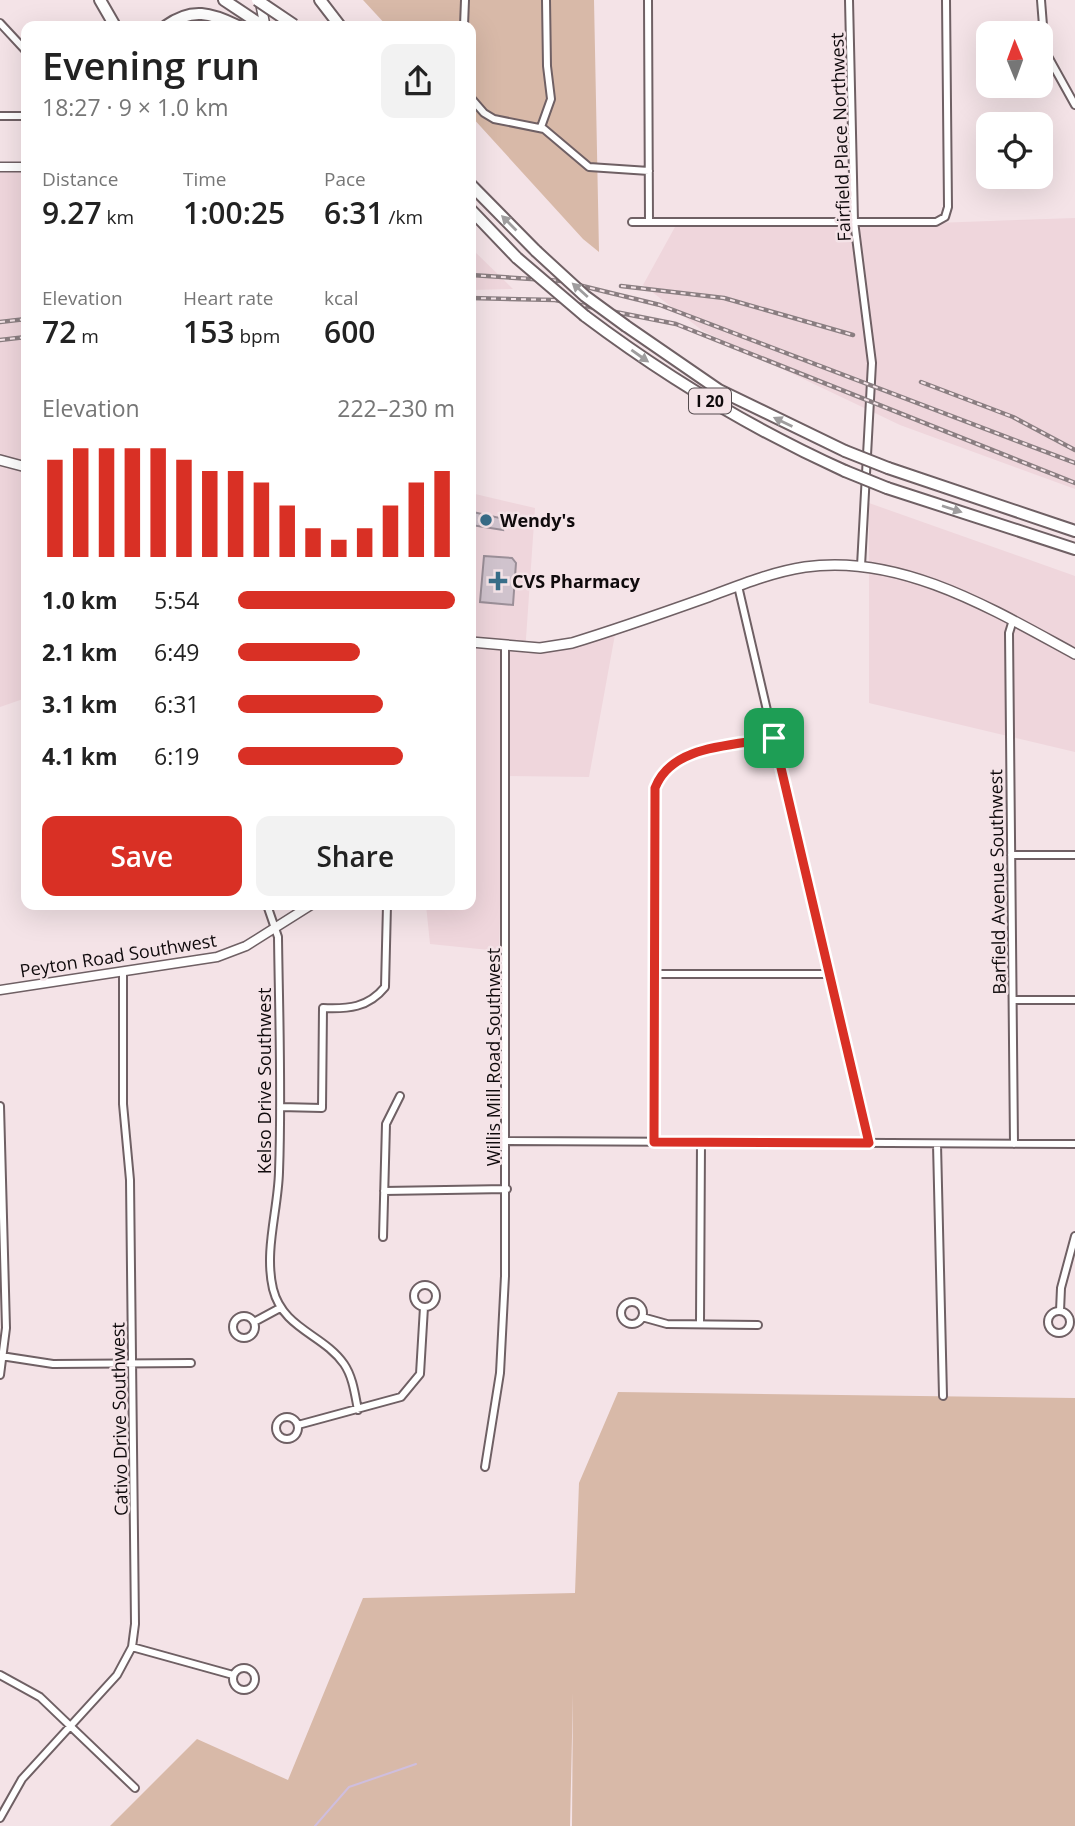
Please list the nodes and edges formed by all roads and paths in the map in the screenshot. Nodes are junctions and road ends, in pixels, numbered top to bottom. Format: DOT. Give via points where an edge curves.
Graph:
graph roads {
  1 [pos="100,0"];
  2 [pos="224,0"];
  3 [pos="259,0"];
  4 [pos="320,0"];
  5 [pos="465,0"];
  6 [pos="546,0"];
  7 [pos="648,0"];
  8 [pos="849,0"];
  9 [pos="946,0"];
  10 [pos="1041,0"];
  11 [pos="112,21"];
  12 [pos="174,21"];
  13 [pos="225,21"];
  14 [pos="256,21"];
  15 [pos="263,21"];
  16 [pos="287,21"];
  17 [pos="336,21"];
  18 [pos="464,21"];
  19 [pos="0,23"];
  20 [pos="21,46"];
  21 [pos="476,104"];
  22 [pos="1075,106"];
  23 [pos="0,116"];
  24 [pos="21,116"];
  25 [pos="541,127"];
  26 [pos="0,167"];
  27 [pos="21,167"];
  28 [pos="649,172"];
  29 [pos="476,185"];
  30 [pos="476,190"];
  31 [pos="482,195"];
  32 [pos="476,215"];
  33 [pos="854,221"];
  34 [pos="632,222"];
  35 [pos="649,222"];
  36 [pos="0,460"];
  37 [pos="21,466"];
  38 [pos="1075,531"];
  39 [pos="1075,549"];
  40 [pos="861,566"];
  41 [pos="738,586"];
  42 [pos="1013,620"];
  43 [pos="476,643"];
  44 [pos="505,646"];
  45 [pos="1075,653"];
  46 [pos="774,738"];
  47 [pos="1011,855"];
  48 [pos="1075,855"];
  49 [pos="270,910"];
  50 [pos="303,910"];
  51 [pos="387,910"];
  52 [pos="276,926"];
  53 [pos="123,972"];
  54 [pos="654,974"];
  55 [pos="830,974"];
  56 [pos="0,990"];
  57 [pos="1013,1000"];
  58 [pos="1075,1000"];
  59 [pos="400,1097"];
  60 [pos="0,1106"];
  61 [pos="280,1107"];
  62 [pos="507,1141"];
  63 [pos="654,1142"];
  64 [pos="701,1142"];
  65 [pos="869,1143"];
  66 [pos="937,1144"];
  67 [pos="1014,1144"];
  68 [pos="1075,1144"];
  69 [pos="507,1189"];
  70 [pos="384,1194"];
  71 [pos="1075,1236"];
  72 [pos="383,1237"];
  73 [pos="424,1307"];
  74 [pos="280,1308"];
  75 [pos="1060,1311"];
  76 [pos="642,1317"];
  77 [pos="254,1322"];
  78 [pos="700,1324"];
  79 [pos="758,1325"];
  80 [pos="1,1356"];
  81 [pos="132,1363"];
  82 [pos="191,1363"];
  83 [pos="0,1375"];
  84 [pos="943,1396"];
  85 [pos="358,1410"];
  86 [pos="298,1425"];
  87 [pos="485,1467"];
  88 [pos="132,1647"];
  89 [pos="0,1675"];
  90 [pos="233,1675"];
  91 [pos="71,1726"];
  92 [pos="135,1788"];
  93 [pos="0,1818"];
  1 -- 11 [label="highway"];
  2 -- 14 [label="highway"];
  3 -- 15 [label="main road"];
  3 -- 16 [label="highway, bridge"];
  4 -- 17 [label="highway"];
  5 -- 18 [label="street"];
  6 -- 25 [label="street" via="551,99"];
  7 -- 28 [label="street"];
  8 -- 33 [label="street, Fairfield Place Northwest"];
  9 -- 33 [label="street" via="948,207 944,217 936,222"];
  10 -- 22 [label="street" via="1045,51"];
  12 -- 13 [label="highway" via="202,12"];
  19 -- 20 [label="street"];
  21 -- 25 [label="street" via="494,119"];
  23 -- 24 [label="street"];
  25 -- 28 [label="street" via="589,167"];
  26 -- 27 [label="street"];
  28 -- 35 [label="street"];
  29 -- 31 [label="highway"];
  30 -- 31 [label="highway, I 20"];
  38 -- 31 [label="highway, I 20, one-way, bridge" via="845,451 719,390 585,296"];
  32 -- 39 [label="highway, I 20, one-way, bridge" via="584,316 683,385 793,448 887,488"];
  33 -- 35 [label="street"];
  33 -- 40 [label="street, Fairfield Place Northwest" via="872,363"];
  34 -- 35 [label="street"];
  36 -- 37 [label="main road"];
  40 -- 41 [label="main road" via="804,567"];
  40 -- 42 [label="main road" via="911,577"];
  41 -- 44 [label="main road" via="572,643 540,648"];
  41 -- 46 [label="street"];
  42 -- 45 [label="main road"];
  42 -- 47 [label="street, Barfield Avenue Southwest" via="1009,633"];
  43 -- 44 [label="main road"];
  44 -- 62 [label="street, Willis Mill Road Southwest"];
  46 -- 54 [label="street" via="685,755 659,778 653,799"];
  46 -- 55 [label="street"];
  47 -- 48 [label="street"];
  47 -- 57 [label="street, Barfield Avenue Southwest"];
  49 -- 52 [label="street, Kelso Drive Southwest"];
  50 -- 52 [label="street, Peyton Road Southwest"];
  51 -- 61 [label="street" via="385,987 368,1003 349,1009 323,1007 322,1108"];
  52 -- 53 [label="street, Peyton Road Southwest" via="246,946 217,957"];
  52 -- 61 [label="street, Kelso Drive Southwest"];
  53 -- 56 [label="street, Peyton Road Southwest"];
  53 -- 81 [label="street, Cativo Drive Southwest"];
  54 -- 55 [label="street"];
  54 -- 63 [label="street"];
  55 -- 65 [label="street"];
  57 -- 58 [label="street"];
  57 -- 67 [label="street, Barfield Avenue Southwest"];
  59 -- 70 [label="street" via="386,1124"];
  60 -- 80 [label="street" via="6,1328"];
  61 -- 74 [label="street, Kelso Drive Southwest" via="272,1236 273,1286"];
  62 -- 63 [label="street"];
  62 -- 69 [label="street, Willis Mill Road Southwest"];
  63 -- 64 [label="street"];
  64 -- 65 [label="street"];
  64 -- 78 [label="street"];
  65 -- 66 [label="street"];
  66 -- 67 [label="street"];
  66 -- 84 [label="street"];
  67 -- 68 [label="street"];
  69 -- 70 [label="street"];
  69 -- 87 [label="street, Willis Mill Road Southwest" via="500,1373"];
  70 -- 72 [label="street"];
  71 -- 75 [label="street" via="1061,1287"];
  73 -- 85 [label="street" via="421,1374 401,1397"];
  74 -- 77 [label="street"];
  74 -- 85 [label="street" via="346,1367"];
  76 -- 78 [label="street" via="667,1324"];
  78 -- 79 [label="street"];
  80 -- 81 [label="street" via="53,1364"];
  80 -- 83 [label="street"];
  81 -- 82 [label="street"];
  81 -- 88 [label="street, Cativo Drive Southwest"];
  85 -- 86 [label="street"];
  88 -- 90 [label="street"];
  88 -- 91 [label="street, Cativo Drive Southwest" via="117,1675"];
  89 -- 91 [label="street" via="29,1688"];
  91 -- 92 [label="street"];
  91 -- 93 [label="street, Cativo Drive Southwest" via="23,1779"];
}
